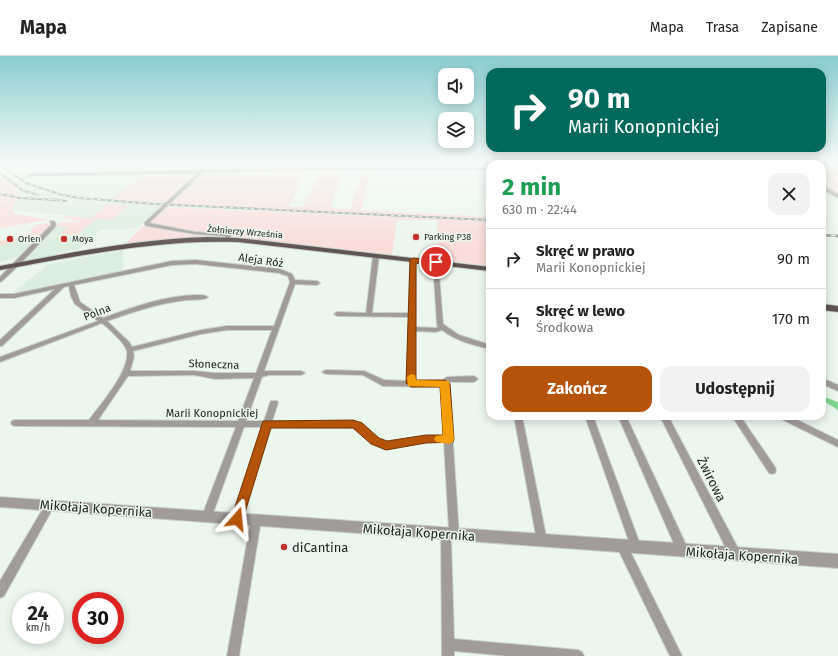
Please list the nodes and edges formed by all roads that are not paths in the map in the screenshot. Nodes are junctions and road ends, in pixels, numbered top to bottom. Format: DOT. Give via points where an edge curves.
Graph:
graph roads {
  1 [pos="180,191"];
  2 [pos="829,191"];
  3 [pos="838,196"];
  4 [pos="52,222"];
  5 [pos="227,239"];
  6 [pos="376,256"];
  7 [pos="413,260"];
  8 [pos="436,262"];
  9 [pos="16,265"];
  10 [pos="0,268"];
  11 [pos="486,268"];
  12 [pos="0,280"];
  13 [pos="292,282"];
  14 [pos="317,283"];
  15 [pos="71,284"];
  16 [pos="62,286"];
  17 [pos="0,296"];
  18 [pos="205,297"];
  19 [pos="826,308"];
  20 [pos="838,309"];
  21 [pos="337,314"];
  22 [pos="369,314"];
  23 [pos="412,315"];
  24 [pos="102,321"];
  25 [pos="275,328"];
  26 [pos="442,328"];
  27 [pos="412,329"];
  28 [pos="0,344"];
  29 [pos="486,346"];
  30 [pos="130,350"];
  31 [pos="0,360"];
  32 [pos="326,372"];
  33 [pos="301,373"];
  34 [pos="126,374"];
  35 [pos="259,375"];
  36 [pos="474,379"];
  37 [pos="411,383"];
  38 [pos="826,383"];
  39 [pos="445,384"];
  40 [pos="838,388"];
  41 [pos="274,403"];
  42 [pos="519,420"];
  43 [pos="590,420"];
  44 [pos="624,420"];
  45 [pos="666,420"];
  46 [pos="739,420"];
  47 [pos="790,420"];
  48 [pos="14,423"];
  49 [pos="91,424"];
  50 [pos="241,424"];
  51 [pos="267,424"];
  52 [pos="449,439"];
  53 [pos="838,444"];
  54 [pos="772,470"];
  55 [pos="0,502"];
  56 [pos="50,505"];
  57 [pos="207,516"];
  58 [pos="237,519"];
  59 [pos="256,520"];
  60 [pos="450,534"];
  61 [pos="542,541"];
  62 [pos="622,547"];
  63 [pos="636,548"];
  64 [pos="682,551"];
  65 [pos="735,555"];
  66 [pos="838,561"];
  67 [pos="0,592"];
  68 [pos="448,650"];
  69 [pos="233,656"];
  70 [pos="578,656"];
  71 [pos="676,656"];
  1 -- 5 [label="street" via="147,225 226,235 229,236"];
  2 -- 3 [label="street"];
  4 -- 9 [label="street" via="54,224"];
  5 -- 6 [label="main road, Żołnierzy Września"];
  5 -- 9 [label="main road, Żołnierzy Września" via="150,242"];
  6 -- 7 [label="main road, Żołnierzy Września"];
  6 -- 22 [label="street"];
  7 -- 8 [label="main road, Żołnierzy Września"];
  7 -- 23 [label="street"];
  8 -- 11 [label="main road, Żołnierzy Września"];
  8 -- 26 [label="street" via="439,320"];
  9 -- 10 [label="main road, Żołnierzy Września"];
  9 -- 12 [label="street"];
  13 -- 14 [label="street"];
  13 -- 15 [label="street, Aleja Róż" via="290,276 280,271 196,262 172,264"];
  13 -- 25 [label="street, Aleja Róż"];
  15 -- 16 [label="street, Aleja Róż"];
  15 -- 24 [label="street" via="77,303"];
  16 -- 17 [label="street, Aleja Róż" via="14,296"];
  16 -- 28 [label="street"];
  18 -- 24 [label="street, Polna" via="187,296 160,302"];
  19 -- 20 [label="main road"];
  21 -- 22 [label="street"];
  22 -- 23 [label="street"];
  23 -- 27 [label="street"];
  24 -- 30 [label="street"];
  24 -- 31 [label="street, Polna"];
  25 -- 30 [label="street" via="227,328"];
  25 -- 35 [label="street, Aleja Róż"];
  26 -- 27 [label="street"];
  26 -- 29 [label="street" via="454,335"];
  27 -- 37 [label="street"];
  30 -- 34 [label="street"];
  32 -- 37 [label="street" via="364,374 383,383"];
  33 -- 35 [label="street, Słoneczna"];
  34 -- 35 [label="street, Słoneczna"];
  34 -- 49 [label="street"];
  35 -- 50 [label="street, Aleja Róż"];
  36 -- 39 [label="street" via="448,380"];
  37 -- 39 [label="street"];
  38 -- 40 [label="street"];
  39 -- 52 [label="street"];
  41 -- 51 [label="street"];
  42 -- 61 [label="street"];
  43 -- 63 [label="street"];
  44 -- 64 [label="street"];
  45 -- 65 [label="street, Żwirowa"];
  46 -- 54 [label="street"];
  47 -- 53 [label="street"];
  48 -- 49 [label="street, Marii Konopnickiej"];
  49 -- 50 [label="street, Marii Konopnickiej"];
  50 -- 51 [label="street, Marii Konopnickiej"];
  50 -- 57 [label="street, Aleja Róż"];
  51 -- 52 [label="street, Marii Konopnickiej" via="353,424 386,446 426,439"];
  51 -- 58 [label="street"];
  52 -- 60 [label="street"];
  55 -- 56 [label="street, Mikołaja Kopernika"];
  56 -- 57 [label="street, Mikołaja Kopernika"];
  56 -- 67 [label="street"];
  57 -- 58 [label="street, Mikołaja Kopernika"];
  58 -- 59 [label="street, Mikołaja Kopernika"];
  59 -- 60 [label="street, Mikołaja Kopernika"];
  59 -- 69 [label="street"];
  60 -- 61 [label="street, Mikołaja Kopernika"];
  60 -- 68 [label="street"];
  61 -- 62 [label="street, Mikołaja Kopernika"];
  62 -- 63 [label="street, Mikołaja Kopernika"];
  62 -- 71 [label="street"];
  63 -- 64 [label="street, Mikołaja Kopernika"];
  64 -- 65 [label="street, Mikołaja Kopernika"];
  65 -- 66 [label="street, Mikołaja Kopernika"];
  68 -- 70 [label="street"];
}
